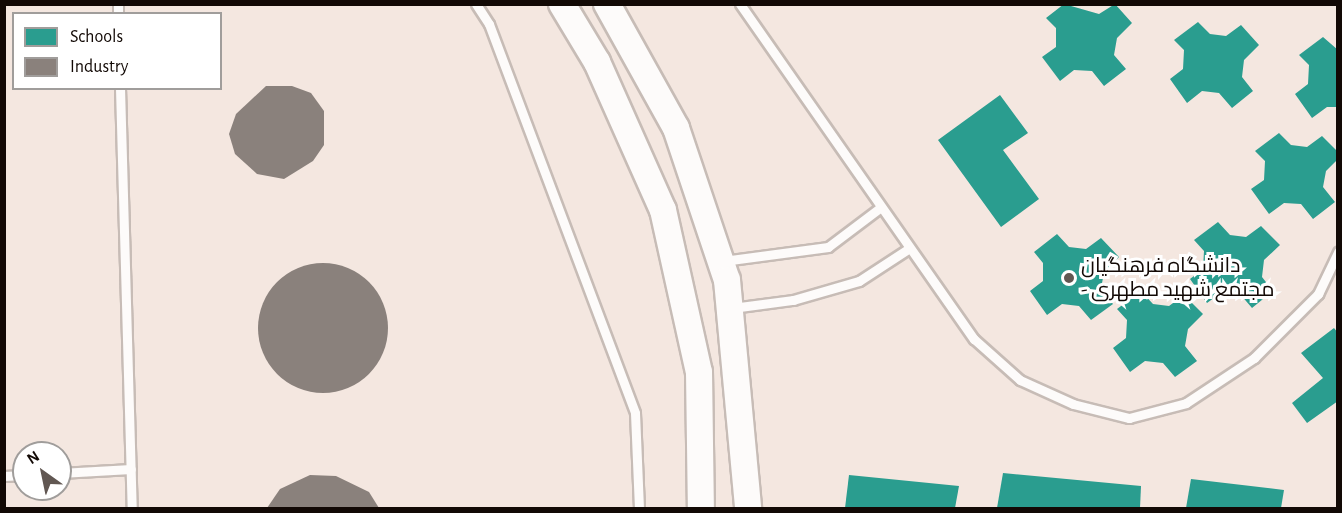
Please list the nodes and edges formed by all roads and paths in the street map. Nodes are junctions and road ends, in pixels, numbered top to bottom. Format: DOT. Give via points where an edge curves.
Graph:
graph roads {
  1 [pos="476,4"];
  2 [pos="562,4"];
  3 [pos="607,4"];
  4 [pos="740,4"];
  5 [pos="120,90"];
  6 [pos="881,207"];
  7 [pos="908,249"];
  8 [pos="1338,252"];
  9 [pos="721,262"];
  10 [pos="730,308"];
  11 [pos="131,469"];
  12 [pos="72,472"];
  13 [pos="132,508"];
  14 [pos="639,508"];
  15 [pos="701,508"];
  16 [pos="748,508"];
  1 -- 14 [label="lane" via="489,24 635,413"];
  2 -- 15 [label="main road" via="597,62 663,210 699,372"];
  3 -- 9 [label="main road" via="676,128"];
  4 -- 6 [label="lane"];
  5 -- 11 [label="lane"];
  6 -- 7 [label="lane"];
  6 -- 9 [label="lane" via="828,247"];
  7 -- 8 [label="lane" via="974,339 1020,380 1073,404 1129,418 1186,403 1254,358 1318,294"];
  7 -- 10 [label="lane" via="859,281 793,300"];
  9 -- 10 [label="main road"];
  10 -- 16 [label="main road"];
  11 -- 12 [label="lane"];
  11 -- 13 [label="lane"];
}
